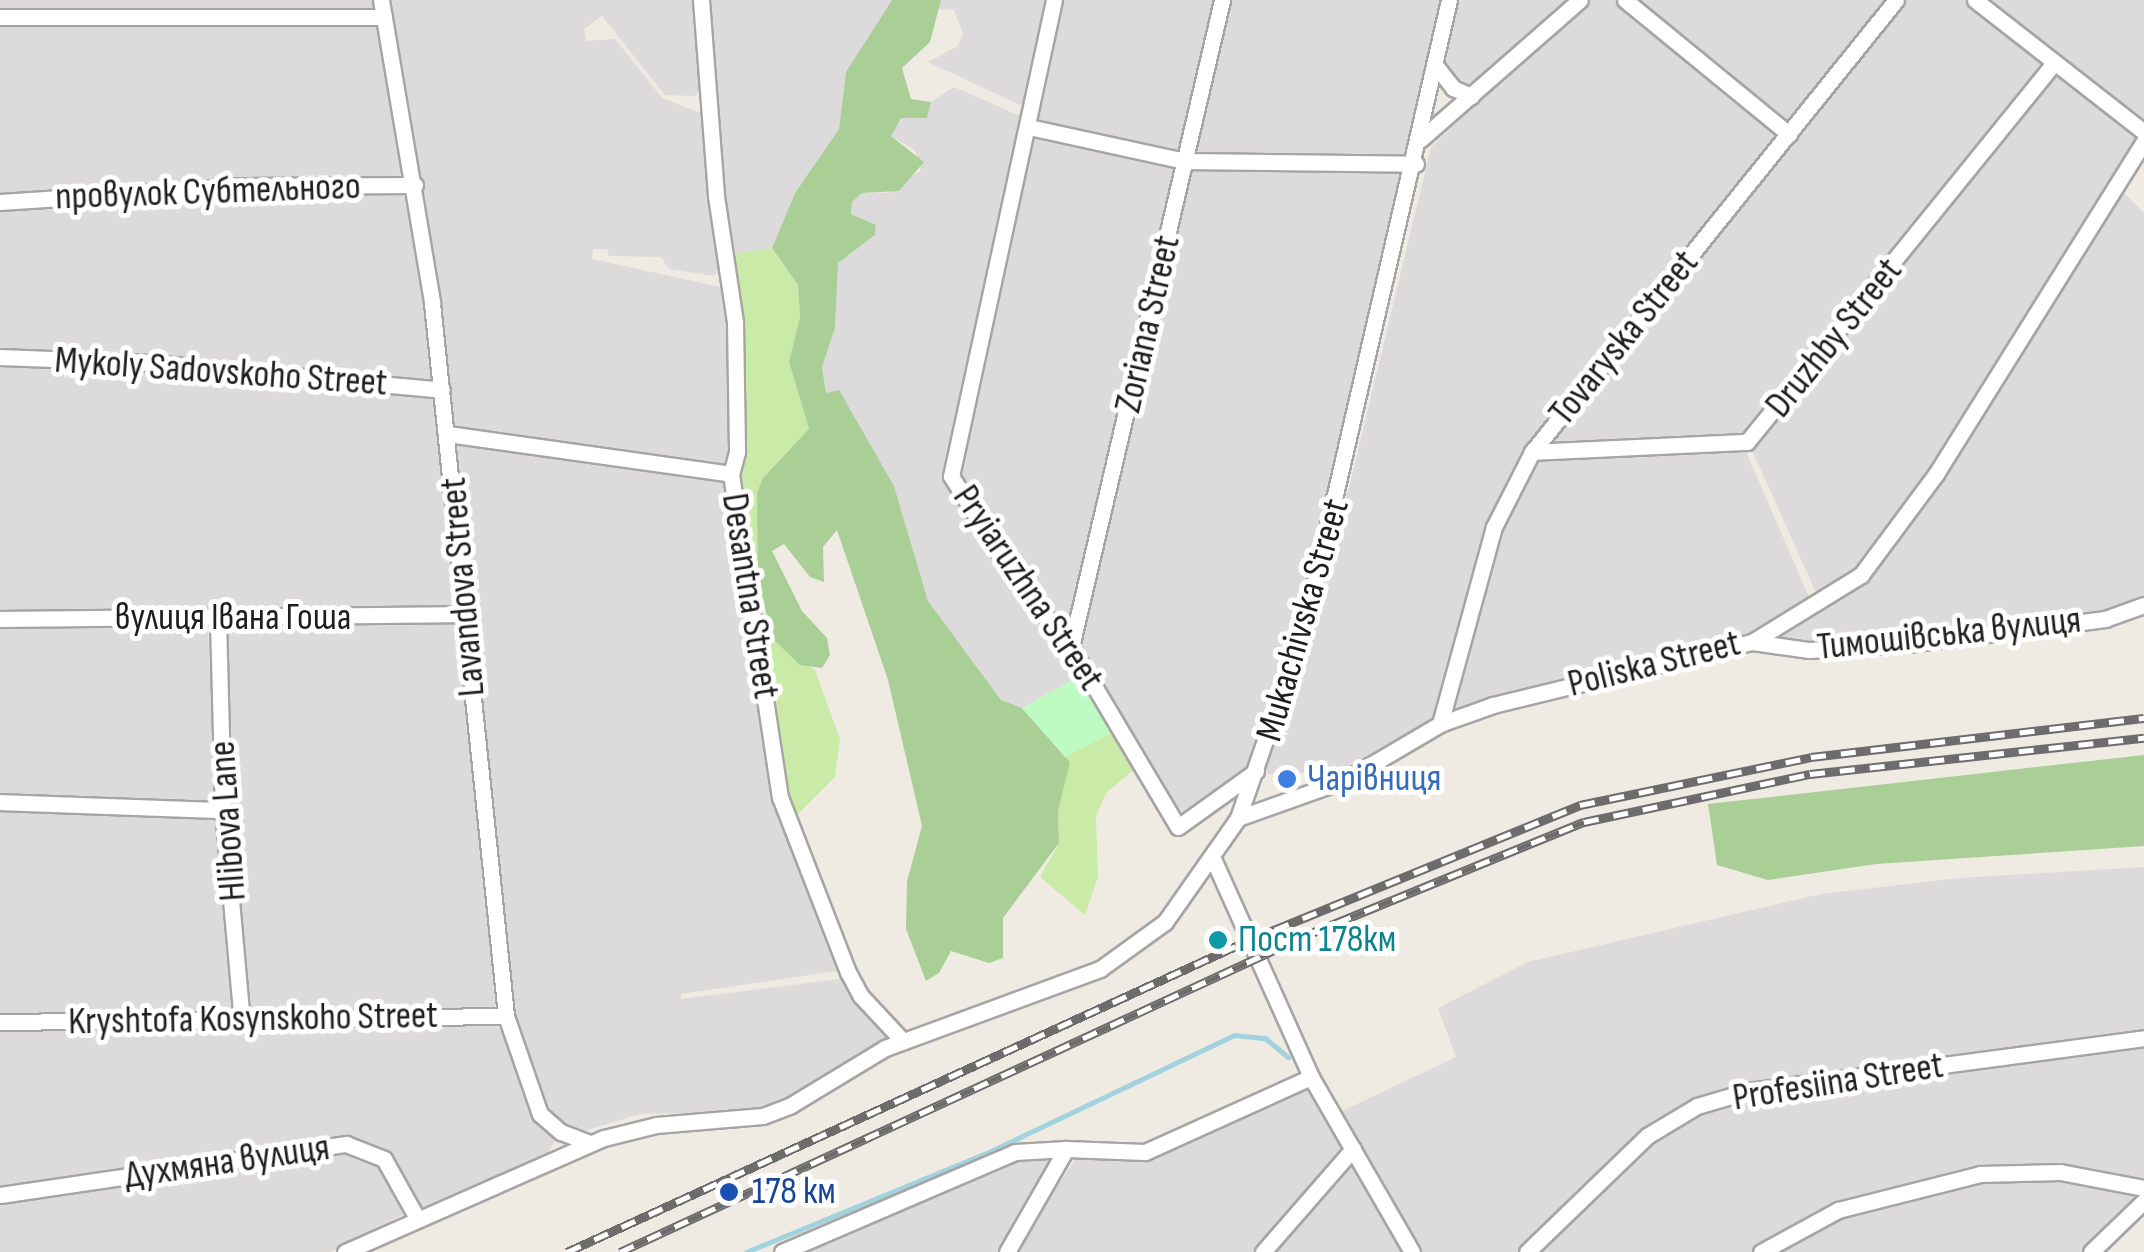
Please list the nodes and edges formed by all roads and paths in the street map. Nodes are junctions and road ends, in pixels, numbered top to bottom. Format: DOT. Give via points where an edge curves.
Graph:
graph roads {
  1 [pos="700,0"];
  2 [pos="1054,0"];
  3 [pos="1222,0"];
  4 [pos="1449,0"];
  5 [pos="1580,0"];
  6 [pos="1625,0"];
  7 [pos="1896,0"];
  8 [pos="1975,0"];
  9 [pos="382,8"];
  10 [pos="0,18"];
  11 [pos="2054,63"];
  12 [pos="1436,66"];
  13 [pos="1472,96"];
  14 [pos="1028,127"];
  15 [pos="2144,132"];
  16 [pos="1789,134"];
  17 [pos="1421,139"];
  18 [pos="2144,140"];
  19 [pos="1185,161"];
  20 [pos="1416,164"];
  21 [pos="415,185"];
  22 [pos="0,202"];
  23 [pos="0,357"];
  24 [pos="442,390"];
  25 [pos="448,434"];
  26 [pos="1532,452"];
  27 [pos="731,474"];
  28 [pos="2139,612"];
  29 [pos="466,614"];
  30 [pos="0,619"];
  31 [pos="218,620"];
  32 [pos="1752,642"];
  33 [pos="1072,647"];
  34 [pos="1440,724"];
  35 [pos="1259,768"];
  36 [pos="0,802"];
  37 [pos="224,810"];
  38 [pos="1238,818"];
  39 [pos="1214,861"];
  40 [pos="506,1016"];
  41 [pos="0,1022"];
  42 [pos="242,1022"];
  43 [pos="2144,1038"];
  44 [pos="904,1041"];
  45 [pos="1311,1077"];
  46 [pos="589,1143"];
  47 [pos="1066,1148"];
  48 [pos="1353,1149"];
  49 [pos="2144,1188"];
  50 [pos="0,1196"];
  51 [pos="2144,1202"];
  52 [pos="417,1218"];
  53 [pos="344,1252"];
  54 [pos="782,1252"];
  55 [pos="1007,1252"];
  56 [pos="1263,1252"];
  57 [pos="1412,1252"];
  58 [pos="1526,1252"];
  59 [pos="1761,1252"];
  60 [pos="2091,1252"];
  1 -- 27 [label="street, Desantna Street" via="716,196 735,322 737,452"];
  2 -- 14 [label="street, Pryiaruzhna Street"];
  3 -- 19 [label="street, Zoriana Street"];
  4 -- 12 [label="street, Mukachivska Street"];
  5 -- 13 [label="street"];
  6 -- 16 [label="street"];
  7 -- 16 [label="street, Tovaryska Street"];
  8 -- 11 [label="street"];
  9 -- 10 [label="street"];
  9 -- 21 [label="street, Lavandova Street"];
  11 -- 15 [label="street"];
  11 -- 26 [label="street, Druzhby Street" via="1747,442"];
  12 -- 13 [label="street" via="1453,88"];
  12 -- 17 [label="street, Mukachivska Street"];
  13 -- 17 [label="street"];
  14 -- 19 [label="street"];
  14 -- 33 [label="street, Pryiaruzhna Street" via="951,476 1029,598"];
  16 -- 26 [label="street, Tovaryska Street"];
  17 -- 20 [label="street, Mukachivska Street"];
  18 -- 32 [label="street, Poliska Street" via="1885,550 1832,595"];
  19 -- 20 [label="street"];
  19 -- 33 [label="street, Zoriana Street"];
  20 -- 35 [label="street, Mukachivska Street" via="1343,482"];
  21 -- 22 [label="street, провулок Субтельного" via="242,186"];
  21 -- 24 [label="street, Lavandova Street"];
  23 -- 24 [label="street, Mykoly Sadovskoho Street" via="153,363"];
  24 -- 25 [label="street, Lavandova Street"];
  25 -- 27 [label="street"];
  25 -- 29 [label="street, Lavandova Street"];
  26 -- 34 [label="street, Tovaryska Street" via="1494,527"];
  27 -- 44 [label="street, Desantna Street" via="789,832 861,996"];
  28 -- 32 [label="street, Тимошівська вулиця" via="1908,644 1810,650"];
  29 -- 31 [label="street, вулиця Івана Гоша"];
  29 -- 40 [label="street, Lavandova Street"];
  30 -- 31 [label="street, вулиця Івана Гоша"];
  31 -- 37 [label="street, Hlibova Lane"];
  32 -- 34 [label="street, Poliska Street"];
  33 -- 35 [label="street, Pryiaruzhna Street" via="1178,827"];
  34 -- 38 [label="street, Poliska Street" via="1346,780"];
  35 -- 38 [label="street, Mukachivska Street"];
  36 -- 37 [label="street"];
  37 -- 42 [label="street, Hlibova Lane"];
  38 -- 39 [label="street, Mukachivska Street"];
  39 -- 44 [label="street, Mukachivska Street" via="1145,941 1100,969"];
  39 -- 45 [label="street"];
  40 -- 42 [label="street, Kryshtofa Kosynskoho Street"];
  40 -- 46 [label="street, Lavandova Street" via="540,1114"];
  41 -- 42 [label="street, Kryshtofa Kosynskoho Street"];
  43 -- 58 [label="street, Profesiina Street" via="1748,1091 1698,1106 1647,1136"];
  44 -- 46 [label="street, Mukachivska Street" via="822,1092 762,1116 656,1125"];
  45 -- 47 [label="street" via="1145,1152"];
  45 -- 48 [label="street"];
  46 -- 52 [label="street, Mukachivska Street"];
  47 -- 54 [label="street" via="1015,1152"];
  47 -- 55 [label="street"];
  48 -- 56 [label="street"];
  48 -- 57 [label="street"];
  49 -- 59 [label="street" via="2060,1172 1980,1174 1838,1210"];
  50 -- 52 [label="street, Духмяна вулиця" via="346,1144 384,1159"];
  51 -- 60 [label="street"];
  52 -- 53 [label="street, Mukachivska Street"];
}
